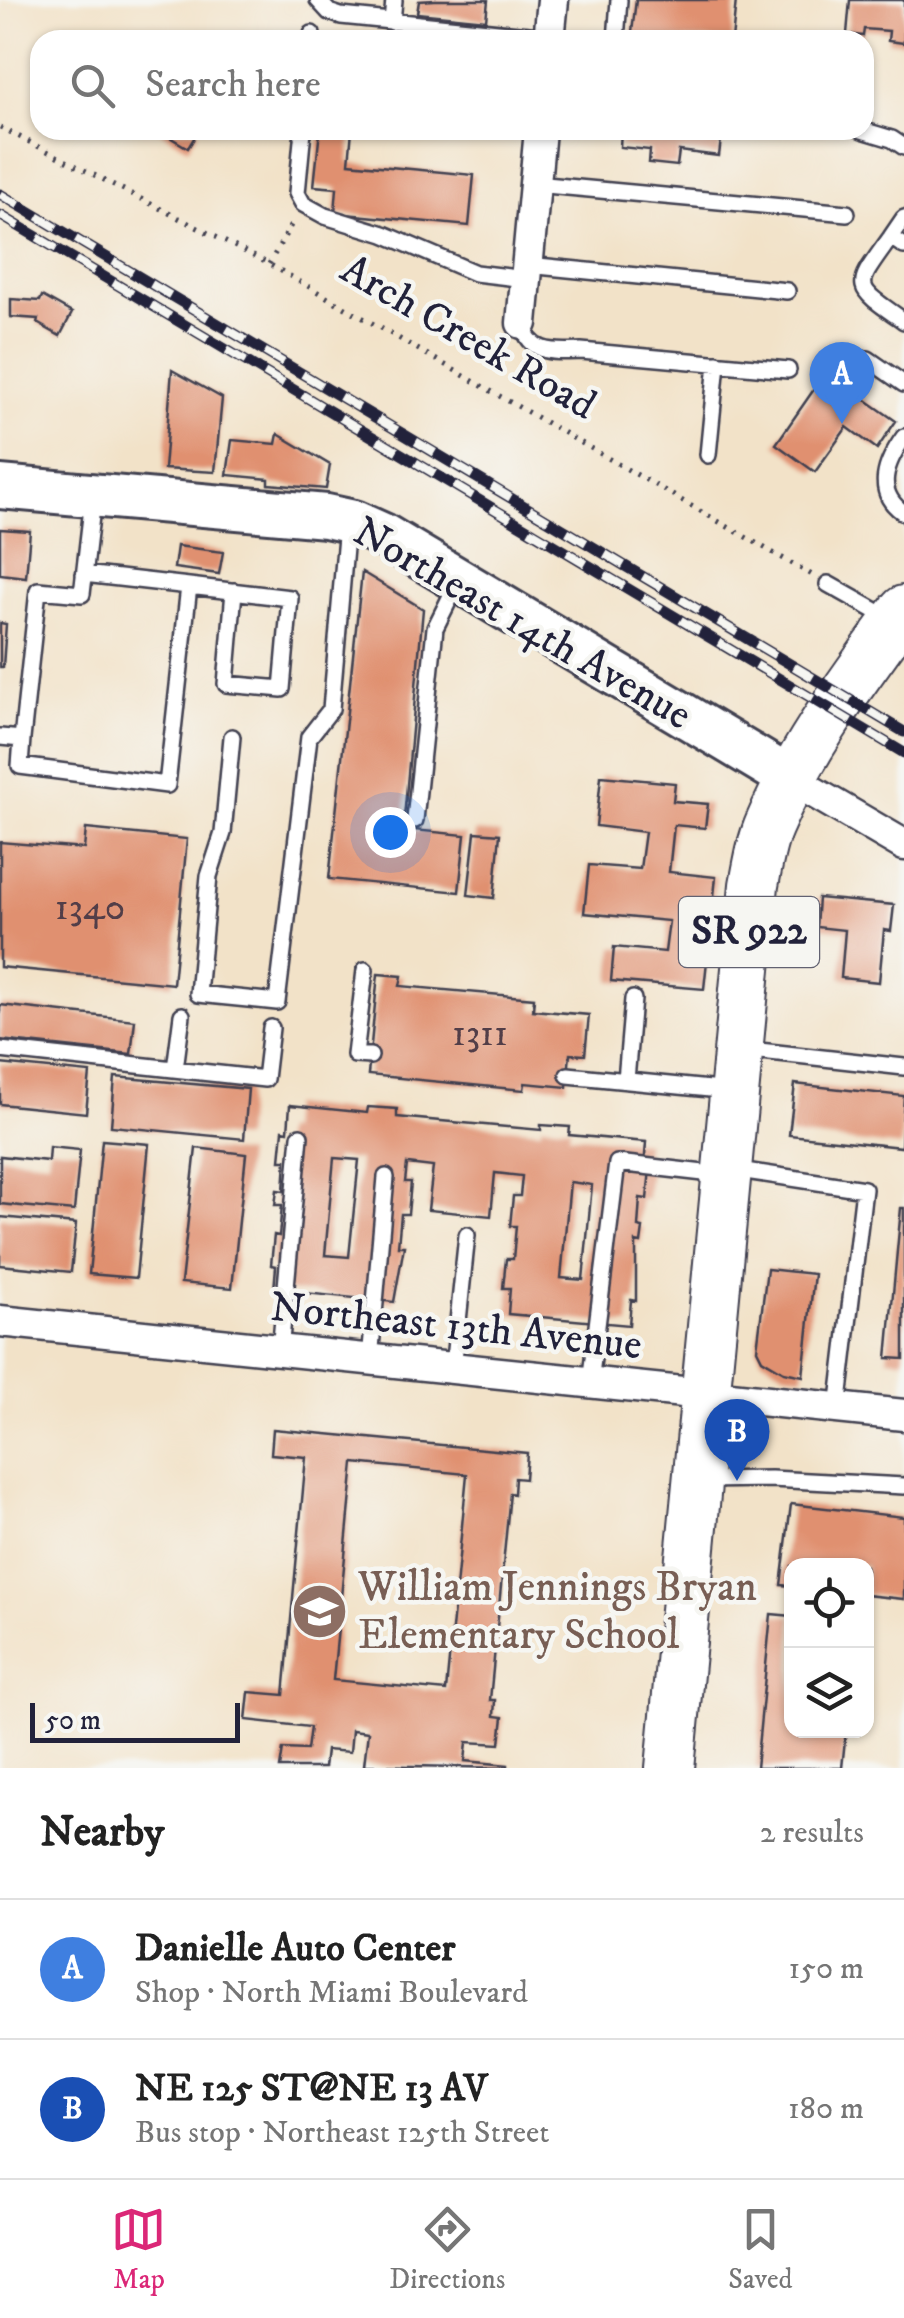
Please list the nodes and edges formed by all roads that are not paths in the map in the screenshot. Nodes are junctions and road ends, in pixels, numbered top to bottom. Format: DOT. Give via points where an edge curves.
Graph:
graph roads {
  1 [pos="318,0"];
  2 [pos="394,0"];
  3 [pos="552,0"];
  4 [pos="619,0"];
  5 [pos="392,22"];
  6 [pos="466,30"];
  7 [pos="550,30"];
  8 [pos="617,30"];
  9 [pos="874,134"];
  10 [pos="302,140"];
  11 [pos="539,140"];
  12 [pos="904,147"];
  13 [pos="535,184"];
  14 [pos="846,213"];
  15 [pos="904,218"];
  16 [pos="897,242"];
  17 [pos="527,272"];
  18 [pos="788,291"];
  19 [pos="904,321"];
  20 [pos="522,324"];
  21 [pos="868,359"];
  22 [pos="716,363"];
  23 [pos="788,370"];
  24 [pos="904,384"];
  25 [pos="904,436"];
  26 [pos="708,455"];
  27 [pos="0,487"];
  28 [pos="93,495"];
  29 [pos="904,513"];
  30 [pos="348,521"];
  31 [pos="84,574"];
  32 [pos="459,581"];
  33 [pos="828,584"];
  34 [pos="189,586"];
  35 [pos="234,591"];
  36 [pos="898,626"];
  37 [pos="0,737"];
  38 [pos="232,737"];
  39 [pos="22,739"];
  40 [pos="791,780"];
  41 [pos="415,820"];
  42 [pos="904,845"];
  43 [pos="364,970"];
  44 [pos="633,999"];
  45 [pos="182,1015"];
  46 [pos="270,1028"];
  47 [pos="0,1050"];
  48 [pos="370,1056"];
  49 [pos="904,1067"];
  50 [pos="175,1069"];
  51 [pos="736,1070"];
  52 [pos="568,1075"];
  53 [pos="626,1080"];
  54 [pos="300,1136"];
  55 [pos="727,1172"];
  56 [pos="386,1177"];
  57 [pos="466,1235"];
  58 [pos="0,1321"];
  59 [pos="280,1351"];
  60 [pos="370,1360"];
  61 [pos="453,1369"];
  62 [pos="590,1383"];
  63 [pos="706,1396"];
  64 [pos="838,1409"];
  65 [pos="904,1415"];
  66 [pos="698,1480"];
  67 [pos="904,1486"];
  68 [pos="670,1768"];
  1 -- 5 [label="lane" via="341,16"];
  2 -- 5 [label="lane"];
  3 -- 7 [label="street"];
  4 -- 8 [label="lane"];
  5 -- 6 [label="lane"];
  9 -- 12 [label="lane"];
  10 -- 17 [label="lane" via="297,193 303,204 475,273"];
  11 -- 13 [label="street"];
  13 -- 14 [label="lane"];
  13 -- 17 [label="street"];
  15 -- 16 [label="lane"];
  16 -- 19 [label="lane" via="862,285"];
  17 -- 18 [label="lane"];
  17 -- 20 [label="street"];
  20 -- 22 [label="lane" via="526,338 550,353"];
  21 -- 24 [label="lane"];
  22 -- 23 [label="lane"];
  22 -- 26 [label="lane"];
  25 -- 29 [label="lane" via="885,473 893,505"];
  27 -- 28 [label="street, Northeast 14th Avenue"];
  28 -- 30 [label="street, Northeast 14th Avenue"];
  28 -- 31 [label="lane"];
  30 -- 32 [label="street, Northeast 14th Avenue"];
  30 -- 38 [label="lane" via="331,709 309,738 278,1002 198,994"];
  31 -- 34 [label="lane"];
  31 -- 39 [label="lane" via="82,594 38,590"];
  32 -- 40 [label="street, Northeast 14th Avenue"];
  32 -- 41 [label="lane" via="435,628"];
  33 -- 36 [label="lane"];
  34 -- 35 [label="lane"];
  34 -- 39 [label="lane" via="167,785 20,766"];
  35 -- 35 [label="lane" via="290,598 282,689 226,684"];
  36 -- 40 [label="main road, SR 922" via="842,695"];
  37 -- 39 [label="lane"];
  40 -- 42 [label="street"];
  40 -- 51 [label="main road, SR 922" via="767,828 754,885"];
  43 -- 48 [label="lane" via="355,1055"];
  44 -- 53 [label="lane"];
  45 -- 50 [label="lane"];
  46 -- 50 [label="lane" via="265,1080"];
  47 -- 50 [label="lane"];
  49 -- 51 [label="lane"];
  51 -- 53 [label="lane"];
  51 -- 55 [label="main road, SR 922"];
  52 -- 53 [label="lane"];
  54 -- 59 [label="lane"];
  55 -- 62 [label="lane" via="617,1163"];
  55 -- 63 [label="main road, SR 922"];
  55 -- 64 [label="lane" via="864,1188"];
  56 -- 60 [label="lane"];
  57 -- 61 [label="lane"];
  58 -- 59 [label="street, Northeast 13th Avenue"];
  59 -- 60 [label="street, Northeast 13th Avenue"];
  60 -- 61 [label="street, Northeast 13th Avenue"];
  61 -- 62 [label="street, Northeast 13th Avenue"];
  62 -- 63 [label="street, Northeast 13th Avenue"];
  63 -- 64 [label="street, Northeast 13th Avenue"];
  63 -- 66 [label="main road, SR 922"];
  64 -- 65 [label="street, Northeast 13th Avenue"];
  66 -- 67 [label="lane"];
  66 -- 68 [label="main road, SR 922"];
}
